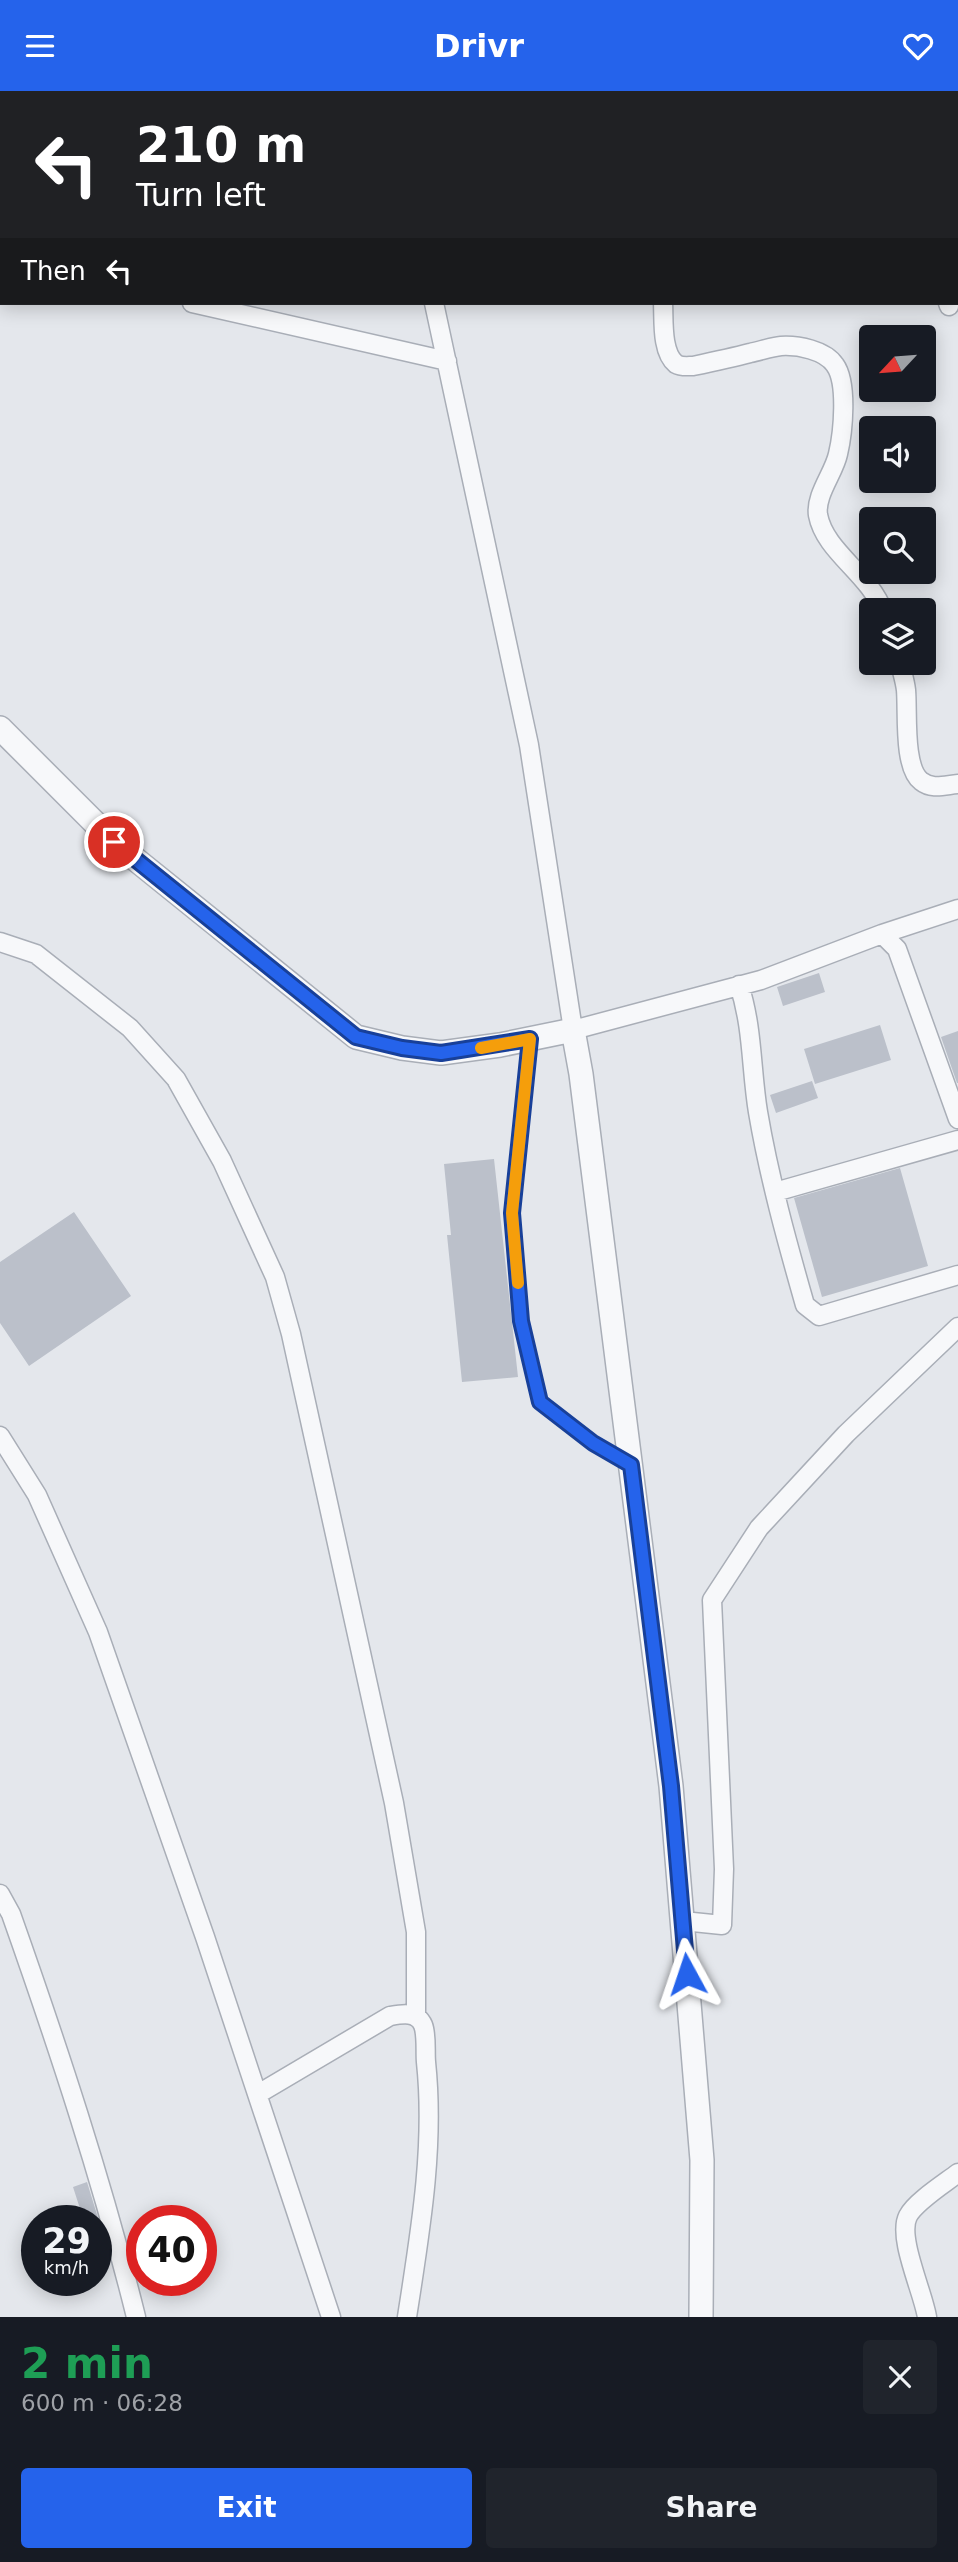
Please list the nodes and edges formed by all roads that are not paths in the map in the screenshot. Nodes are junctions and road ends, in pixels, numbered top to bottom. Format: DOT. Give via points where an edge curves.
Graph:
graph roads {
  1 [pos="201,305"];
  2 [pos="434,305"];
  3 [pos="663,305"];
  4 [pos="447,361"];
  5 [pos="878,598"];
  6 [pos="903,675"];
  7 [pos="0,728"];
  8 [pos="958,785"];
  9 [pos="958,909"];
  10 [pos="882,934"];
  11 [pos="0,942"];
  12 [pos="739,985"];
  13 [pos="573,1030"];
  14 [pos="530,1039"];
  15 [pos="958,1119"];
  16 [pos="958,1140"];
  17 [pos="775,1192"];
  18 [pos="958,1275"];
  19 [pos="958,1327"];
  20 [pos="0,1436"];
  21 [pos="631,1465"];
  22 [pos="0,1894"];
  23 [pos="683,1921"];
  24 [pos="416,2017"];
  25 [pos="258,2094"];
  26 [pos="958,2173"];
  27 [pos="136,2317"];
  28 [pos="331,2317"];
  29 [pos="407,2317"];
  30 [pos="701,2317"];
  31 [pos="927,2317"];
  1 -- 4 [label="street"];
  2 -- 4 [label="street"];
  3 -- 5 [label="street" via="667,347 679,366 780,346 808,347 835,364 843,417 838,455 818,512 835,549"];
  4 -- 13 [label="street" via="530,745"];
  6 -- 8 [label="street" via="913,769 919,780 936,788"];
  7 -- 14 [label="street" via="114,842 356,1037 441,1053"];
  9 -- 10 [label="street"];
  10 -- 12 [label="street"];
  10 -- 15 [label="street" via="897,949"];
  11 -- 24 [label="street" via="36,954 130,1028 176,1079 222,1161 275,1277 394,1803 416,1931"];
  12 -- 13 [label="street"];
  12 -- 17 [label="street" via="748,1012 758,1112"];
  13 -- 14 [label="street"];
  13 -- 21 [label="street"];
  14 -- 21 [label="lane" via="512,1213 521,1321 540,1402 593,1443"];
  16 -- 17 [label="street"];
  17 -- 18 [label="street" via="805,1305 819,1317"];
  19 -- 23 [label="street" via="846,1434 759,1528 712,1600 724,1869 722,1925"];
  20 -- 25 [label="street" via="37,1495 98,1632"];
  21 -- 23 [label="street"];
  22 -- 27 [label="street" via="60,2053"];
  23 -- 30 [label="street" via="702,2160"];
  24 -- 25 [label="street" via="390,2016"];
  24 -- 29 [label="street" via="423,2025 429,2144"];
  25 -- 28 [label="street"];
  26 -- 31 [label="street" via="908,2215 905,2226"];
}
